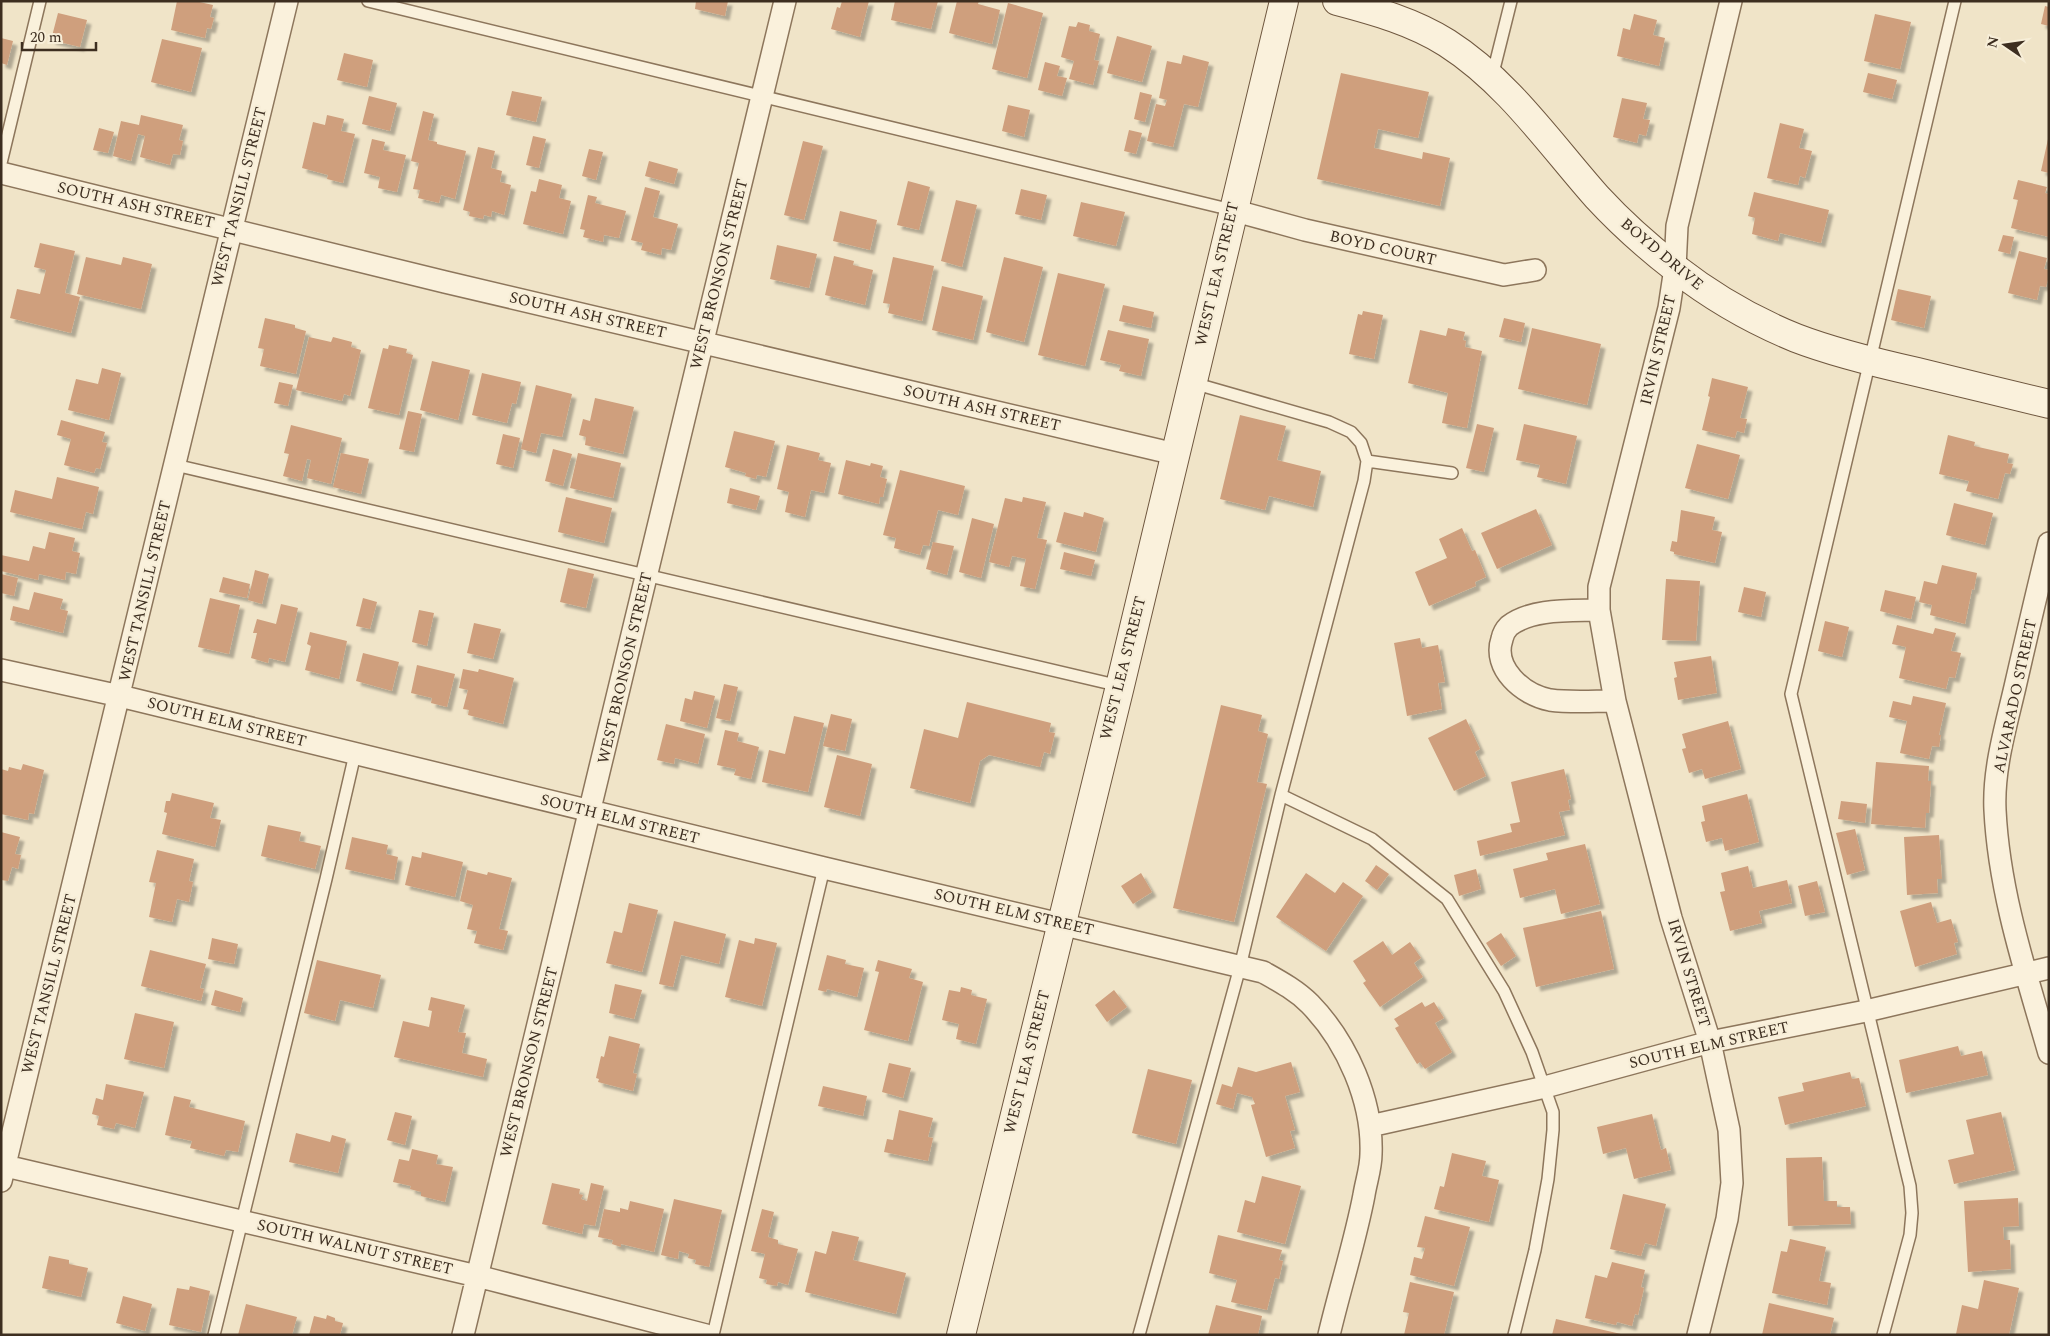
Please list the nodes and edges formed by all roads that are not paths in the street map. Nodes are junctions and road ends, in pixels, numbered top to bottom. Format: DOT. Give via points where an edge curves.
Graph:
graph roads {
  1 [pos="40,1"];
  2 [pos="287,1"];
  3 [pos="368,1"];
  4 [pos="785,1"];
  5 [pos="1284,1"];
  6 [pos="1337,1"];
  7 [pos="1511,1"];
  8 [pos="1731,1"];
  9 [pos="1955,1"];
  10 [pos="1492,78"];
  11 [pos="763,96"];
  12 [pos="1,163"];
  13 [pos="1,173"];
  14 [pos="1232,210"];
  15 [pos="231,228"];
  16 [pos="1675,268"];
  17 [pos="1535,270"];
  18 [pos="702,342"];
  19 [pos="1869,361"];
  20 [pos="1191,382"];
  21 [pos="2049,404"];
  22 [pos="1175,454"];
  23 [pos="1367,461"];
  24 [pos="175,465"];
  25 [pos="1452,473"];
  26 [pos="2049,544"];
  27 [pos="647,575"];
  28 [pos="1599,610"];
  29 [pos="1,670"];
  30 [pos="1120,686"];
  31 [pos="120,696"];
  32 [pos="1616,701"];
  33 [pos="355,754"];
  34 [pos="1281,795"];
  35 [pos="590,811"];
  36 [pos="824,868"];
  37 [pos="1060,923"];
  38 [pos="1240,967"];
  39 [pos="2049,968"];
  40 [pos="2026,973"];
  41 [pos="1866,1010"];
  42 [pos="1710,1042"];
  43 [pos="2049,1053"];
  44 [pos="1545,1087"];
  45 [pos="1370,1126"];
  46 [pos="2,1171"];
  47 [pos="243,1220"];
  48 [pos="477,1276"];
  49 [pos="214,1335"];
  50 [pos="463,1335"];
  51 [pos="706,1335"];
  52 [pos="713,1335"];
  53 [pos="961,1335"];
  54 [pos="1139,1335"];
  55 [pos="1329,1335"];
  56 [pos="1514,1335"];
  57 [pos="1698,1335"];
  58 [pos="1883,1335"];
  1 -- 12 [label="lane"];
  2 -- 15 [label="street, WEST TANSILL STREET"];
  3 -- 11 [label="lane"];
  4 -- 11 [label="street, WEST BRONSON STREET"];
  5 -- 14 [label="main road, WEST LEA STREET"];
  6 -- 10 [label="main road, BOYD DRIVE" via="1379,12 1418,28 1446,43"];
  7 -- 10 [label="lane"];
  8 -- 16 [label="street, IRVIN STREET" via="1677,226"];
  9 -- 19 [label="lane"];
  10 -- 16 [label="main road, BOYD DRIVE" via="1599,199"];
  11 -- 14 [label="lane"];
  11 -- 18 [label="street, WEST BRONSON STREET"];
  13 -- 15 [label="street, SOUTH ASH STREET"];
  14 -- 17 [label="street, BOYD COURT" via="1504,275"];
  14 -- 20 [label="main road, WEST LEA STREET"];
  15 -- 18 [label="street, SOUTH ASH STREET"];
  15 -- 24 [label="street, WEST TANSILL STREET"];
  16 -- 19 [label="main road, BOYD DRIVE" via="1708,292 1795,338"];
  16 -- 28 [label="street, IRVIN STREET" via="1669,308 1599,587"];
  18 -- 22 [label="street, SOUTH ASH STREET"];
  18 -- 27 [label="street, WEST BRONSON STREET"];
  19 -- 21 [label="main road, BOYD DRIVE"];
  19 -- 41 [label="lane" via="1791,694"];
  20 -- 22 [label="main road, WEST LEA STREET"];
  20 -- 23 [label="lane" via="1329,422 1352,432 1361,443"];
  22 -- 30 [label="main road, WEST LEA STREET"];
  23 -- 25 [label="lane"];
  23 -- 34 [label="lane"];
  24 -- 27 [label="lane"];
  24 -- 31 [label="street, WEST TANSILL STREET"];
  26 -- 40 [label="street, ALVARADO STREET" via="2007,720 1995,808 2001,871"];
  27 -- 30 [label="lane"];
  27 -- 35 [label="street, WEST BRONSON STREET"];
  28 -- 32 [label="street, IRVIN STREET"];
  28 -- 32 [label="street" via="1554,611 1523,618 1508,626 1500,645 1500,658 1515,682 1525,690 1550,700"];
  29 -- 31 [label="street, SOUTH ELM STREET"];
  30 -- 37 [label="main road, WEST LEA STREET"];
  31 -- 33 [label="street, SOUTH ELM STREET"];
  31 -- 46 [label="street, WEST TANSILL STREET"];
  32 -- 42 [label="street, IRVIN STREET" via="1671,918"];
  33 -- 35 [label="street, SOUTH ELM STREET"];
  33 -- 47 [label="lane"];
  34 -- 38 [label="lane"];
  34 -- 44 [label="lane" via="1372,839 1447,899 1504,991"];
  35 -- 36 [label="street, SOUTH ELM STREET"];
  35 -- 48 [label="street, WEST BRONSON STREET"];
  36 -- 37 [label="street, SOUTH ELM STREET"];
  36 -- 52 [label="lane"];
  37 -- 38 [label="street, SOUTH ELM STREET"];
  37 -- 53 [label="main road, WEST LEA STREET"];
  38 -- 45 [label="street, SOUTH ELM STREET" via="1263,972 1292,989 1331,1029 1362,1090"];
  38 -- 54 [label="lane"];
  39 -- 40 [label="street, SOUTH ELM STREET"];
  40 -- 41 [label="street, SOUTH ELM STREET"];
  40 -- 43 [label="street, ALVARADO STREET"];
  41 -- 42 [label="street, SOUTH ELM STREET"];
  41 -- 58 [label="lane" via="1910,1186 1912,1213 1910,1235"];
  42 -- 44 [label="street, SOUTH ELM STREET"];
  42 -- 57 [label="street, IRVIN STREET" via="1729,1130 1732,1183 1727,1219"];
  44 -- 45 [label="street, SOUTH ELM STREET"];
  44 -- 56 [label="lane" via="1553,1112 1548,1179"];
  45 -- 55 [label="street, SOUTH ELM STREET" via="1371,1156 1361,1211"];
  46 -- 47 [label="street, SOUTH WALNUT STREET"];
  47 -- 48 [label="street, SOUTH WALNUT STREET"];
  47 -- 49 [label="lane"];
  48 -- 50 [label="street, WEST BRONSON STREET"];
  48 -- 51 [label="street, SOUTH WALNUT STREET"];
}
